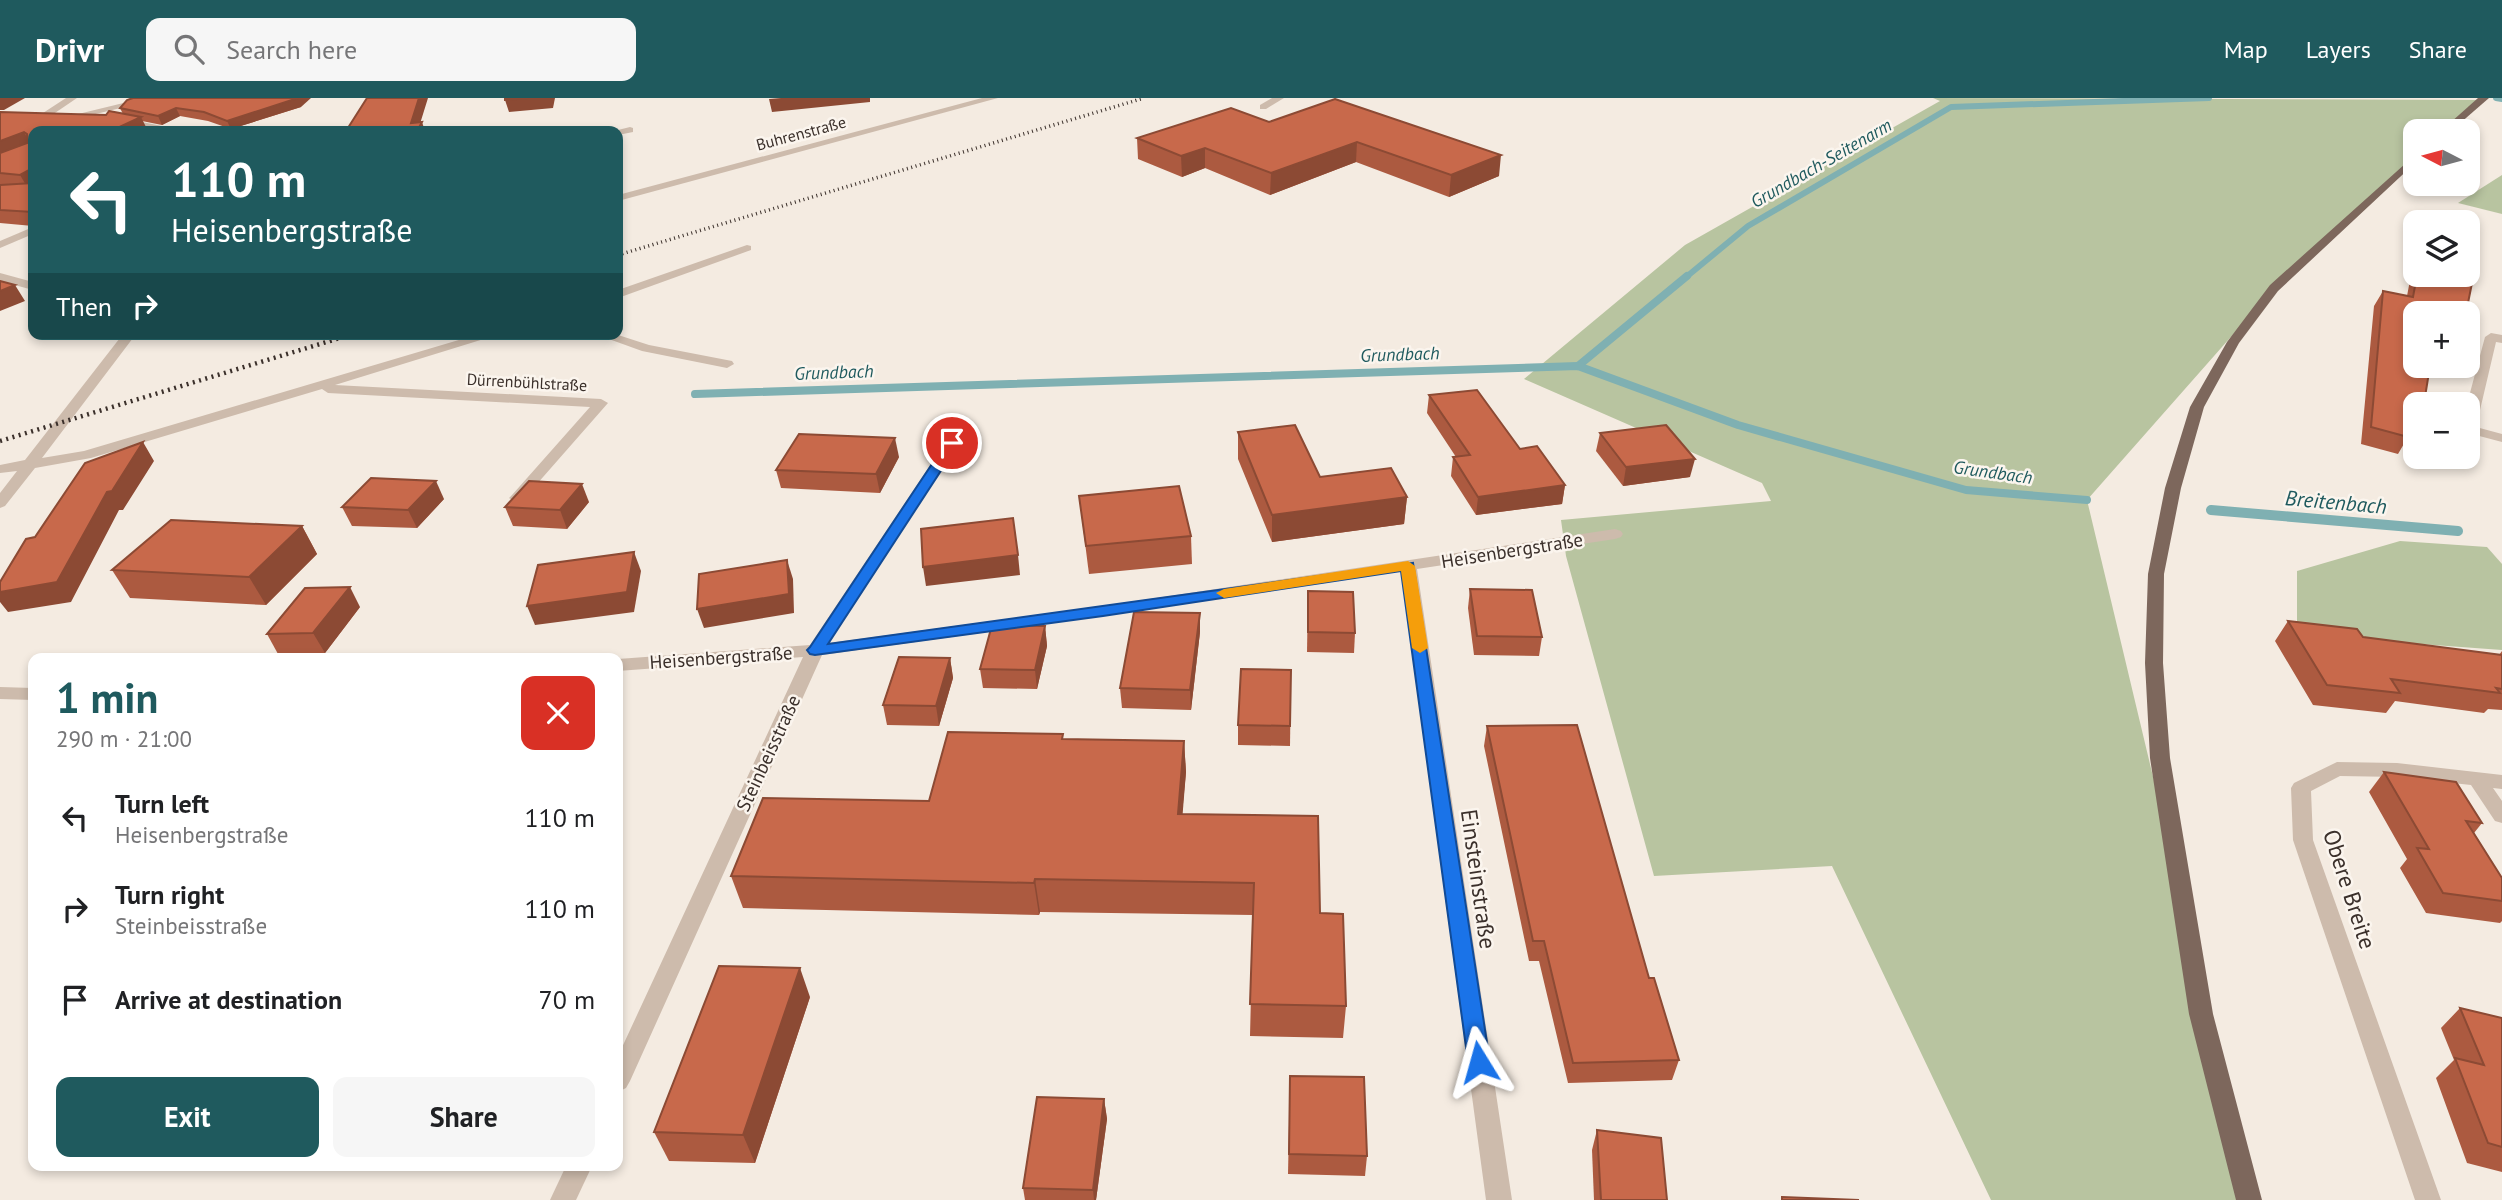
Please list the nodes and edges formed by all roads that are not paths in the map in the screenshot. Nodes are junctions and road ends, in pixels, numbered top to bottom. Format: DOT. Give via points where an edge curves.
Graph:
graph roads {
  1 [pos="72,98"];
  2 [pos="157,98"];
  3 [pos="993,98"];
  4 [pos="1279,98"];
  5 [pos="2483,99"];
  6 [pos="1263,107"];
  7 [pos="34,115"];
  8 [pos="46,115"];
  9 [pos="75,116"];
  10 [pos="2460,119"];
  11 [pos="138,126"];
  12 [pos="630,130"];
  13 [pos="623,131"];
  14 [pos="2403,169"];
  15 [pos="623,197"];
  16 [pos="28,232"];
  17 [pos="0,245"];
  18 [pos="747,248"];
  19 [pos="0,277"];
  20 [pos="28,285"];
  21 [pos="623,291"];
  22 [pos="2502,339"];
  23 [pos="125,340"];
  24 [pos="475,340"];
  25 [pos="620,340"];
  26 [pos="727,364"];
  27 [pos="322,387"];
  28 [pos="2502,438"];
  29 [pos="952,443"];
  30 [pos="30,464"];
  31 [pos="0,469"];
  32 [pos="515,500"];
  33 [pos="0,503"];
  34 [pos="1615,534"];
  35 [pos="1408,566"];
  36 [pos="815,650"];
  37 [pos="623,665"];
  38 [pos="0,693"];
  39 [pos="28,694"];
  40 [pos="2476,778"];
  41 [pos="2502,782"];
  42 [pos="2502,816"];
  43 [pos="623,1070"];
  44 [pos="577,1171"];
  45 [pos="563,1200"];
  46 [pos="1499,1200"];
  47 [pos="2249,1200"];
  48 [pos="2428,1200"];
  1 -- 8 [label="street"];
  2 -- 9 [label="street"];
  3 -- 15 [label="street, Buhrenstraße"];
  4 -- 6 [label="street"];
  5 -- 10 [label="main road"];
  7 -- 8 [label="street"];
  8 -- 9 [label="street"];
  9 -- 11 [label="street"];
  12 -- 13 [label="street"];
  14 -- 47 [label="main road" via="2274,288 2233,342 2197,407 2173,488 2156,574 2154,663 2160,758 2201,1014"];
  16 -- 17 [label="street"];
  18 -- 21 [label="street"];
  19 -- 20 [label="street"];
  22 -- 28 [label="street" via="2491,337 2468,429"];
  23 -- 30 [label="street"];
  24 -- 27 [label="street, Dürrenbühlstraße"];
  25 -- 26 [label="street"];
  27 -- 30 [label="street, Dürrenbühlstraße" via="86,455"];
  27 -- 32 [label="street, Dürrenbühlstraße" via="601,403"];
  29 -- 36 [label="street, Steinbeisstraße"];
  30 -- 31 [label="street, Dürrenbühlstraße"];
  30 -- 33 [label="street"];
  34 -- 35 [label="street, Heisenbergstraße"];
  35 -- 36 [label="street, Heisenbergstraße"];
  35 -- 46 [label="street, Einsteinstraße"];
  36 -- 37 [label="street, Heisenbergstraße"];
  36 -- 43 [label="street, Steinbeisstraße"];
  38 -- 39 [label="street"];
  40 -- 41 [label="street, Obere Breite"];
  40 -- 42 [label="street"];
  40 -- 48 [label="street, Obere Breite" via="2397,769 2337,769 2301,788 2303,840"];
  44 -- 45 [label="street"];
}
